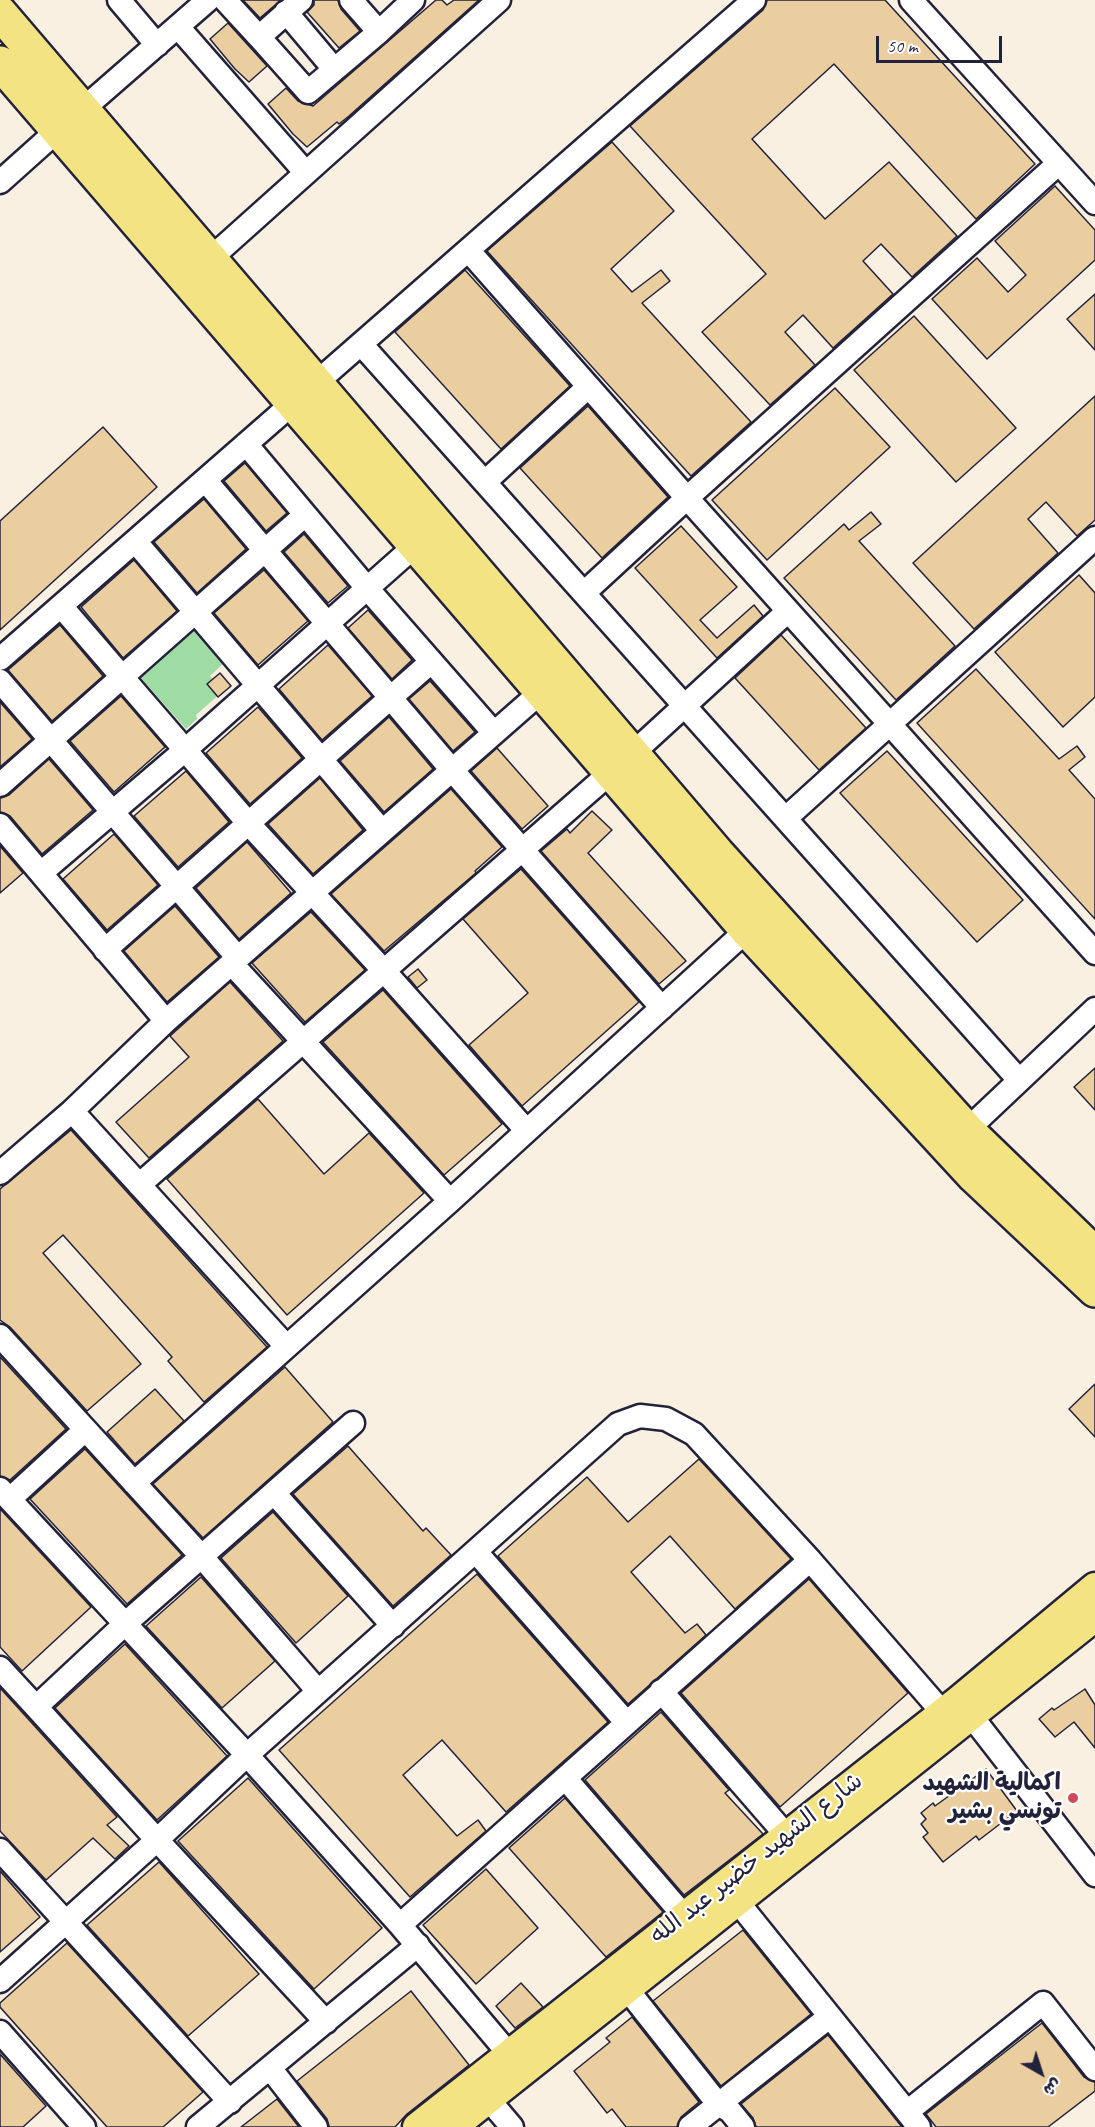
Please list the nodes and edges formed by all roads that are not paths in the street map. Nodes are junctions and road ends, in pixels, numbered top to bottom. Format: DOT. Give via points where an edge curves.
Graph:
graph roads {
  1 [pos="119,0"];
  2 [pos="208,0"];
  3 [pos="225,0"];
  4 [pos="351,0"];
  5 [pos="413,0"];
  6 [pos="499,0"];
  7 [pos="754,0"];
  8 [pos="911,0"];
  9 [pos="294,6"];
  10 [pos="0,13"];
  11 [pos="178,27"];
  12 [pos="379,32"];
  13 [pos="259,37"];
  14 [pos="157,45"];
  15 [pos="0,63"];
  16 [pos="334,69"];
  17 [pos="83,109"];
  18 [pos="58,130"];
  19 [pos="1059,163"];
  20 [pos="306,173"];
  21 [pos="0,182"];
  22 [pos="1095,203"];
  23 [pos="468,250"];
  24 [pos="210,259"];
  25 [pos="361,344"];
  26 [pos="588,387"];
  27 [pos="305,393"];
  28 [pos="246,444"];
  29 [pos="205,480"];
  30 [pos="485,482"];
  31 [pos="687,498"];
  32 [pos="305,515"];
  33 [pos="1095,538"];
  34 [pos="135,541"];
  35 [pos="416,545"];
  36 [pos="265,550"];
  37 [pos="367,588"];
  38 [pos="585,592"];
  39 [pos="61,606"];
  40 [pos="195,611"];
  41 [pos="788,611"];
  42 [pos="327,623"];
  43 [pos="0,659"];
  44 [pos="431,662"];
  45 [pos="120,677"];
  46 [pos="0,681"];
  47 [pos="257,684"];
  48 [pos="541,692"];
  49 [pos="391,698"];
  50 [pos="686,706"];
  51 [pos="888,724"];
  52 [pos="494,733"];
  53 [pos="49,740"];
  54 [pos="184,751"];
  55 [pos="321,760"];
  56 [pos="621,764"];
  57 [pos="452,770"];
  58 [pos="0,785"];
  59 [pos="114,812"];
  60 [pos="786,818"];
  61 [pos="249,824"];
  62 [pos="0,825"];
  63 [pos="382,831"];
  64 [pos="523,850"];
  65 [pos="41,873"];
  66 [pos="175,887"];
  67 [pos="311,894"];
  68 [pos="747,930"];
  69 [pos="105,950"];
  70 [pos="1095,953"];
  71 [pos="235,961"];
  72 [pos="385,972"];
  73 [pos="662,1008"];
  74 [pos="1095,1009"];
  75 [pos="166,1021"];
  76 [pos="303,1043"];
  77 [pos="1019,1080"];
  78 [pos="72,1111"];
  79 [pos="526,1130"];
  80 [pos="967,1130"];
  81 [pos="0,1173"];
  82 [pos="139,1185"];
  83 [pos="450,1201"];
  84 [pos="1095,1254"];
  85 [pos="1095,1290"];
  86 [pos="0,1336"];
  87 [pos="286,1346"];
  88 [pos="353,1423"];
  89 [pos="85,1430"];
  90 [pos="134,1483"];
  91 [pos="274,1493"];
  92 [pos="5,1494"];
  93 [pos="476,1552"];
  94 [pos="202,1557"];
  95 [pos="810,1560"];
  96 [pos="1095,1587"];
  97 [pos="1095,1617"];
  98 [pos="126,1623"];
  99 [pos="393,1626"];
  100 [pos="0,1668"];
  101 [pos="318,1691"];
  102 [pos="661,1691"];
  103 [pos="36,1707"];
  104 [pos="958,1709"];
  105 [pos="627,1722"];
  106 [pos="247,1755"];
  107 [pos="565,1778"];
  108 [pos="786,1835"];
  109 [pos="158,1840"];
  110 [pos="0,1850"];
  111 [pos="1095,1875"];
  112 [pos="737,1901"];
  113 [pos="685,1917"];
  114 [pos="65,1923"];
  115 [pos="400,1924"];
  116 [pos="417,1945"];
  117 [pos="0,1981"];
  118 [pos="627,1989"];
  119 [pos="830,2017"];
  120 [pos="326,2022"];
  121 [pos="0,2032"];
  122 [pos="509,2054"];
  123 [pos="270,2068"];
  124 [pos="1095,2069"];
  125 [pos="482,2091"];
  126 [pos="230,2102"];
  127 [pos="718,2104"];
  128 [pos="913,2120"];
  129 [pos="72,2123"];
  130 [pos="198,2127"];
  131 [pos="316,2127"];
  132 [pos="417,2127"];
  133 [pos="453,2127"];
  134 [pos="512,2127"];
  135 [pos="690,2127"];
  136 [pos="743,2127"];
  1 -- 14 [label="street"];
  2 -- 11 [label="street"];
  3 -- 13 [label="street"];
  4 -- 12 [label="street"];
  5 -- 12 [label="street"];
  6 -- 20 [label="street"];
  7 -- 23 [label="street"];
  8 -- 19 [label="street"];
  9 -- 13 [label="street"];
  9 -- 16 [label="street"];
  10 -- 17 [label="highway"];
  11 -- 14 [label="street"];
  11 -- 20 [label="street"];
  12 -- 16 [label="street"];
  13 -- 16 [label="street" via="308,92"];
  14 -- 17 [label="street"];
  15 -- 18 [label="highway"];
  17 -- 24 [label="highway"];
  18 -- 21 [label="street"];
  18 -- 27 [label="highway"];
  19 -- 22 [label="street"];
  19 -- 31 [label="street"];
  20 -- 24 [label="street"];
  23 -- 25 [label="street"];
  23 -- 26 [label="street"];
  24 -- 27 [label="highway"];
  25 -- 27 [label="street"];
  25 -- 30 [label="street"];
  26 -- 30 [label="street"];
  26 -- 31 [label="street"];
  27 -- 28 [label="street"];
  27 -- 35 [label="highway"];
  27 -- 56 [label="highway"];
  28 -- 29 [label="street"];
  28 -- 32 [label="street"];
  29 -- 34 [label="street"];
  29 -- 36 [label="street"];
  30 -- 38 [label="street"];
  31 -- 38 [label="street"];
  31 -- 41 [label="street"];
  32 -- 36 [label="street"];
  32 -- 37 [label="street"];
  33 -- 51 [label="street"];
  34 -- 39 [label="street"];
  34 -- 40 [label="street"];
  35 -- 37 [label="street"];
  35 -- 48 [label="highway"];
  36 -- 40 [label="street"];
  36 -- 42 [label="street"];
  37 -- 42 [label="street"];
  37 -- 44 [label="street"];
  38 -- 50 [label="street"];
  39 -- 43 [label="street"];
  39 -- 45 [label="street"];
  40 -- 45 [label="street"];
  40 -- 47 [label="street"];
  41 -- 50 [label="street"];
  41 -- 51 [label="street"];
  42 -- 47 [label="street"];
  42 -- 49 [label="street"];
  44 -- 49 [label="street"];
  44 -- 52 [label="street"];
  45 -- 53 [label="street"];
  45 -- 54 [label="street"];
  46 -- 53 [label="street"];
  47 -- 54 [label="street"];
  47 -- 55 [label="street"];
  48 -- 52 [label="street"];
  48 -- 56 [label="highway"];
  49 -- 55 [label="street"];
  49 -- 57 [label="street"];
  50 -- 56 [label="street"];
  50 -- 60 [label="street"];
  51 -- 60 [label="street"];
  51 -- 70 [label="street"];
  52 -- 57 [label="street"];
  53 -- 58 [label="street"];
  53 -- 59 [label="street"];
  54 -- 59 [label="street"];
  54 -- 61 [label="street"];
  55 -- 61 [label="street"];
  55 -- 63 [label="street"];
  56 -- 64 [label="street"];
  56 -- 68 [label="highway"];
  56 -- 80 [label="highway" via="718,854"];
  57 -- 63 [label="street"];
  57 -- 64 [label="street"];
  59 -- 65 [label="street"];
  59 -- 66 [label="street"];
  60 -- 77 [label="street"];
  61 -- 66 [label="street"];
  61 -- 67 [label="street"];
  62 -- 65 [label="street"];
  63 -- 67 [label="street"];
  64 -- 72 [label="street"];
  64 -- 73 [label="street"];
  65 -- 69 [label="street"];
  66 -- 69 [label="street"];
  66 -- 71 [label="street"];
  67 -- 71 [label="street"];
  67 -- 72 [label="street"];
  68 -- 73 [label="street"];
  68 -- 85 [label="highway" via="974,1176"];
  69 -- 75 [label="street"];
  71 -- 75 [label="street"];
  71 -- 76 [label="street"];
  72 -- 76 [label="street"];
  72 -- 79 [label="street"];
  73 -- 79 [label="street"];
  74 -- 77 [label="street"];
  75 -- 78 [label="street"];
  76 -- 82 [label="street"];
  76 -- 83 [label="street"];
  77 -- 80 [label="street"];
  78 -- 81 [label="street"];
  78 -- 82 [label="street"];
  79 -- 83 [label="street"];
  80 -- 84 [label="highway"];
  82 -- 87 [label="street"];
  83 -- 87 [label="street"];
  86 -- 89 [label="street"];
  87 -- 90 [label="street"];
  88 -- 91 [label="street"];
  89 -- 90 [label="street"];
  89 -- 92 [label="street"];
  90 -- 94 [label="street"];
  91 -- 94 [label="street"];
  91 -- 99 [label="street"];
  92 -- 98 [label="street"];
  93 -- 95 [label="street" via="618,1424 640,1416 666,1419 694,1434"];
  93 -- 99 [label="street"];
  93 -- 105 [label="street"];
  94 -- 98 [label="street"];
  94 -- 101 [label="street"];
  95 -- 102 [label="street"];
  95 -- 104 [label="street"];
  96 -- 104 [label="main road, شارع الشهيد خضير عبد الله"];
  97 -- 104 [label="main road, شارع الشهيد خضير عبد الله"];
  98 -- 103 [label="street"];
  98 -- 106 [label="street"];
  99 -- 101 [label="street"];
  100 -- 103 [label="street"];
  101 -- 106 [label="street"];
  102 -- 105 [label="street"];
  102 -- 108 [label="street"];
  103 -- 109 [label="street"];
  104 -- 108 [label="main road, شارع الشهيد خضير عبد الله"];
  104 -- 111 [label="street"];
  104 -- 112 [label="main road, شارع الشهيد خضير عبد الله"];
  105 -- 107 [label="street"];
  106 -- 109 [label="street"];
  106 -- 115 [label="street"];
  107 -- 113 [label="street"];
  107 -- 115 [label="street"];
  108 -- 113 [label="main road, شارع الشهيد خضير عبد الله"];
  109 -- 114 [label="street"];
  109 -- 120 [label="street"];
  110 -- 114 [label="street"];
  112 -- 118 [label="main road, شارع الشهيد خضير عبد الله"];
  112 -- 119 [label="street"];
  113 -- 122 [label="main road, شارع الشهيد خضير عبد الله"];
  114 -- 117 [label="street"];
  114 -- 126 [label="street"];
  115 -- 116 [label="street"];
  116 -- 120 [label="street"];
  116 -- 122 [label="street"];
  118 -- 125 [label="main road, شارع الشهيد خضير عبد الله"];
  118 -- 127 [label="street"];
  119 -- 127 [label="street"];
  119 -- 128 [label="street"];
  120 -- 123 [label="street"];
  121 -- 129 [label="street"];
  122 -- 125 [label="main road, شارع الشهيد خضير عبد الله"];
  123 -- 126 [label="street"];
  123 -- 131 [label="street"];
  124 -- 128 [label="street" via="1043,2003"];
  125 -- 132 [label="main road, شارع الشهيد خضير عبد الله"];
  125 -- 133 [label="main road, شارع الشهيد خضير عبد الله"];
  125 -- 134 [label="street"];
  126 -- 130 [label="street"];
  127 -- 135 [label="street"];
  127 -- 136 [label="street"];
}
